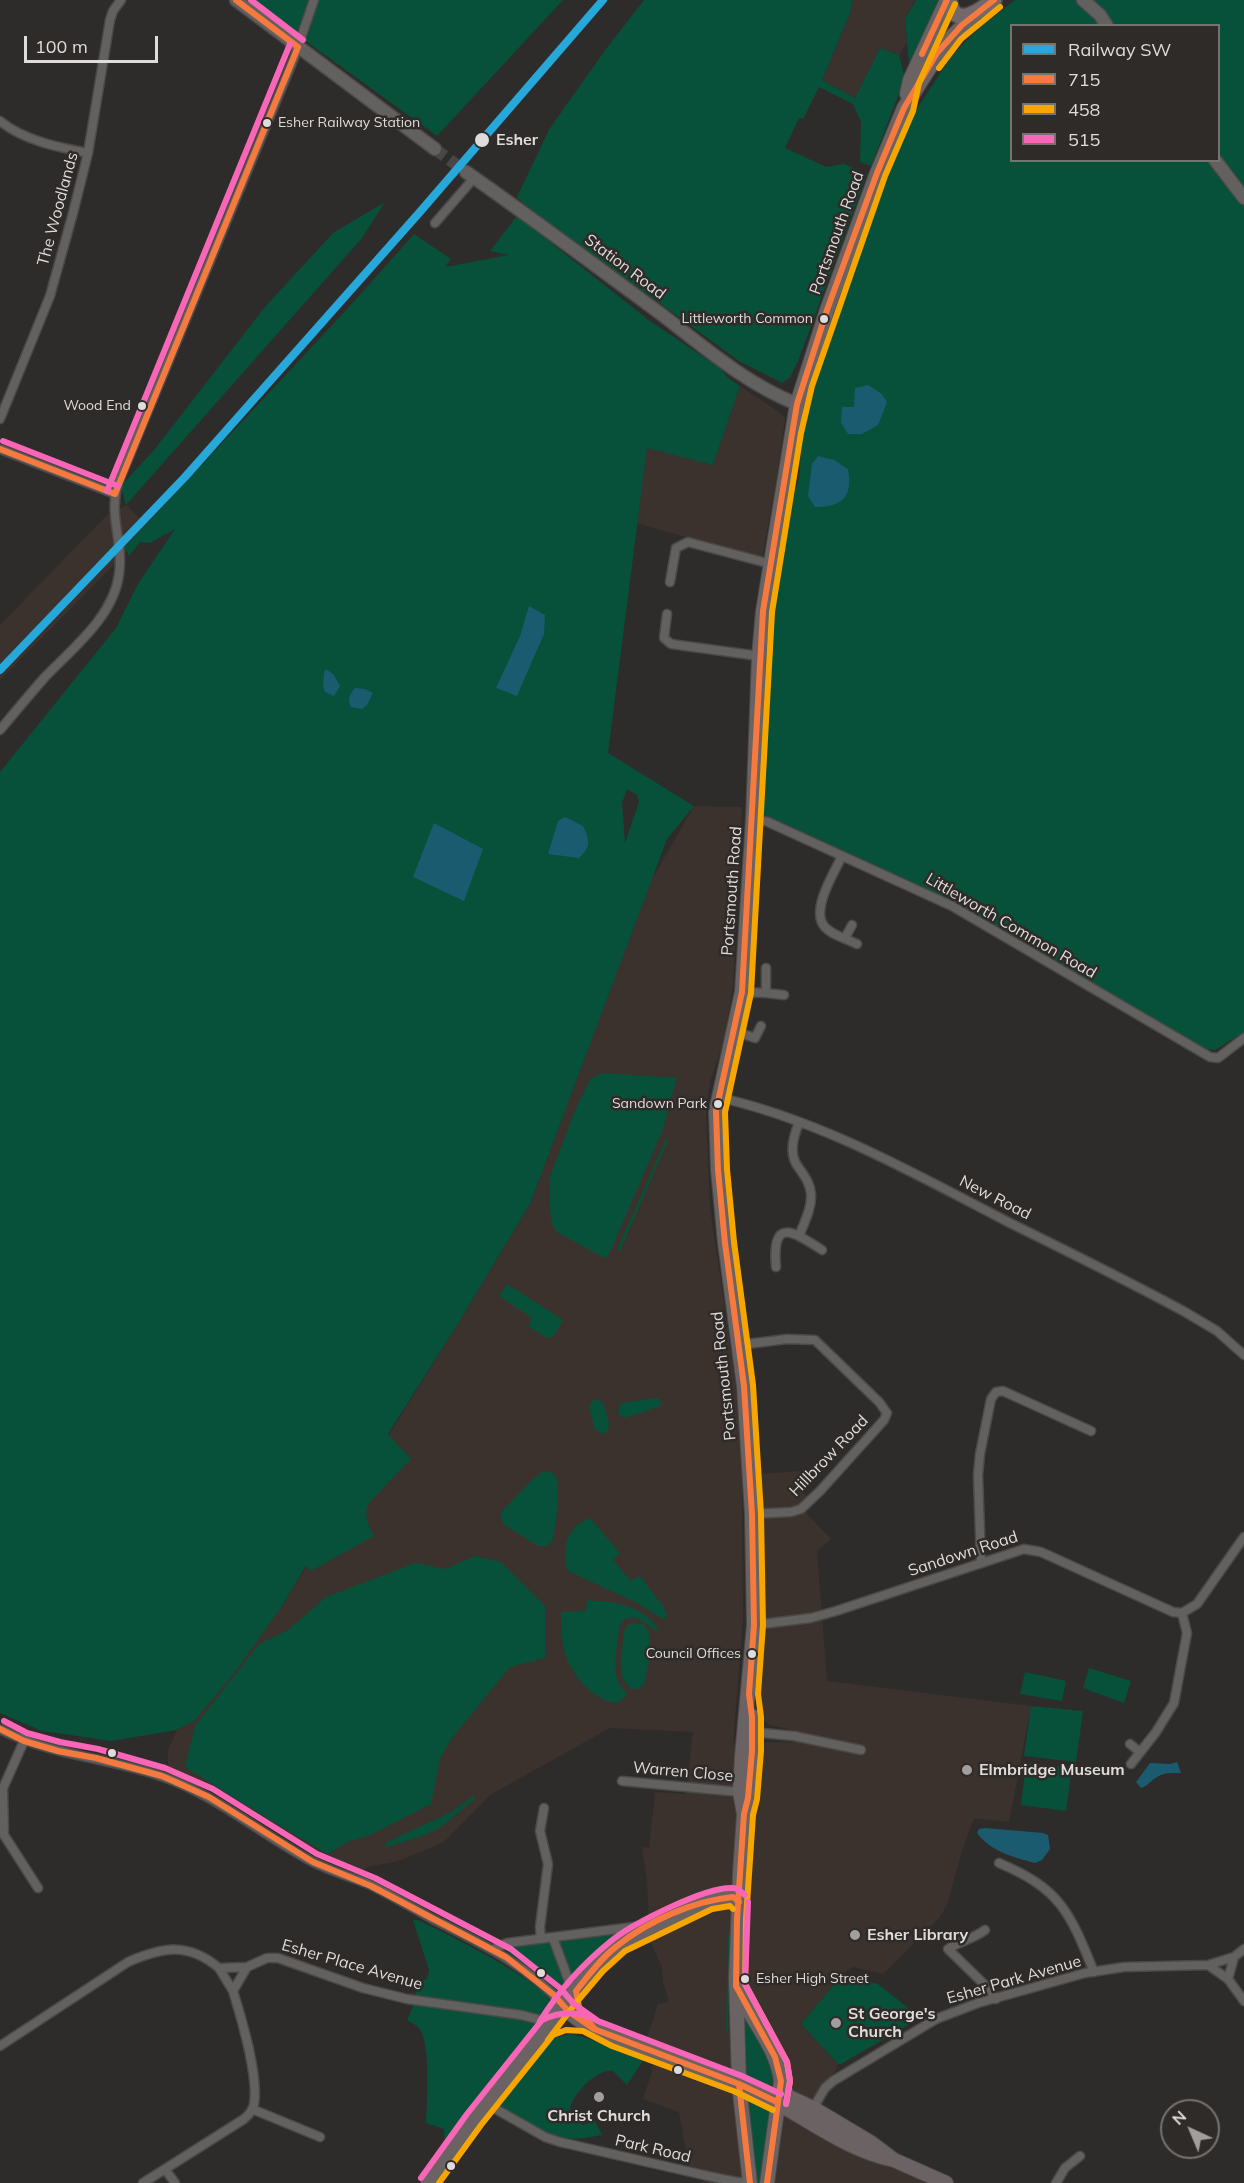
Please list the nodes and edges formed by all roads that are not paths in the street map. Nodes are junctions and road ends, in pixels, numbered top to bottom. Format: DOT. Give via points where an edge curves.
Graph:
graph roads {
  1 [pos="121,0"];
  2 [pos="237,0"];
  3 [pos="314,0"];
  4 [pos="948,0"];
  5 [pos="994,0"];
  6 [pos="1005,0"];
  7 [pos="1083,0"];
  8 [pos="975,14"];
  9 [pos="1106,24"];
  10 [pos="298,47"];
  11 [pos="925,74"];
  12 [pos="904,108"];
  13 [pos="0,121"];
  14 [pos="435,148"];
  15 [pos="88,153"];
  16 [pos="1217,162"];
  17 [pos="470,175"];
  18 [pos="1244,198"];
  19 [pos="435,223"];
  20 [pos="797,404"];
  21 [pos="0,419"];
  22 [pos="0,449"];
  23 [pos="115,494"];
  24 [pos="771,564"];
  25 [pos="670,582"];
  26 [pos="667,614"];
  27 [pos="759,656"];
  28 [pos="0,730"];
  29 [pos="753,818"];
  30 [pos="842,856"];
  31 [pos="852,925"];
  32 [pos="845,938"];
  33 [pos="857,944"];
  34 [pos="766,968"];
  35 [pos="742,992"];
  36 [pos="766,993"];
  37 [pos="784,995"];
  38 [pos="761,1026"];
  39 [pos="734,1031"];
  40 [pos="1244,1038"];
  41 [pos="717,1097"];
  42 [pos="799,1123"];
  43 [pos="810,1204"];
  44 [pos="821,1209"];
  45 [pos="800,1236"];
  46 [pos="822,1250"];
  47 [pos="776,1267"];
  48 [pos="739,1345"];
  49 [pos="1244,1355"];
  50 [pos="1091,1431"];
  51 [pos="753,1514"];
  52 [pos="1244,1538"];
  53 [pos="981,1563"];
  54 [pos="1182,1613"];
  55 [pos="754,1625"];
  56 [pos="0,1729"];
  57 [pos="748,1732"];
  58 [pos="24,1741"];
  59 [pos="1130,1744"];
  60 [pos="861,1750"];
  61 [pos="1140,1752"];
  62 [pos="1131,1764"];
  63 [pos="622,1781"];
  64 [pos="740,1792"];
  65 [pos="544,1808"];
  66 [pos="744,1814"];
  67 [pos="999,1863"];
  68 [pos="740,1876"];
  69 [pos="38,1888"];
  70 [pos="709,1900"];
  71 [pos="738,1902"];
  72 [pos="655,1925"];
  73 [pos="985,1930"];
  74 [pos="553,1938"];
  75 [pos="542,1939"];
  76 [pos="1244,1949"];
  77 [pos="494,1950"];
  78 [pos="1234,1957"];
  79 [pos="1208,1965"];
  80 [pos="247,1967"];
  81 [pos="219,1968"];
  82 [pos="1094,1972"];
  83 [pos="1228,1979"];
  84 [pos="736,1986"];
  85 [pos="233,1991"];
  86 [pos="576,1991"];
  87 [pos="996,1999"];
  88 [pos="1244,2001"];
  89 [pos="563,2005"];
  90 [pos="585,2022"];
  91 [pos="548,2026"];
  92 [pos="0,2046"];
  93 [pos="781,2081"];
  94 [pos="739,2084"];
  95 [pos="777,2102"];
  96 [pos="487,2104"];
  97 [pos="252,2109"];
  98 [pos="810,2114"];
  99 [pos="320,2137"];
  100 [pos="1080,2156"];
  101 [pos="165,2169"];
  102 [pos="707,2180"];
  103 [pos="750,2182"];
  104 [pos="143,2183"];
  105 [pos="175,2183"];
  106 [pos="428,2183"];
  107 [pos="767,2183"];
  108 [pos="946,2183"];
  109 [pos="1056,2183"];
  1 -- 15 [label="street, The Woodlands" via="110,20"];
  2 -- 10 [label="main road"];
  3 -- 10 [label="street"];
  4 -- 8 [label="highway" via="957,15"];
  4 -- 12 [label="main road, Portsmouth Road" via="910,80"];
  5 -- 8 [label="highway"];
  6 -- 11 [label="main road" via="954,42"];
  7 -- 9 [label="main road"];
  8 -- 11 [label="main road, Portsmouth Road" via="946,42"];
  10 -- 14 [label="main road"];
  10 -- 23 [label="street"];
  11 -- 12 [label="main road, Portsmouth Road"];
  12 -- 20 [label="main road, Portsmouth Road" via="831,299"];
  13 -- 15 [label="street" via="47,144"];
  15 -- 21 [label="street, The Woodlands" via="50,296"];
  16 -- 18 [label="main road"];
  17 -- 19 [label="street"];
  17 -- 20 [label="main road, Station Road" via="735,370"];
  20 -- 24 [label="main road, Portsmouth Road"];
  22 -- 23 [label="street"];
  23 -- 28 [label="street" via="120,564 115,594 90,630"];
  24 -- 25 [label="street" via="687,542 676,548"];
  24 -- 27 [label="main road, Portsmouth Road"];
  26 -- 27 [label="street" via="663,633 667,642"];
  27 -- 29 [label="main road, Portsmouth Road"];
  29 -- 30 [label="street, Littleworth Common Road"];
  29 -- 35 [label="main road, Portsmouth Road"];
  30 -- 32 [label="street" via="819,909 825,927"];
  30 -- 40 [label="street, Littleworth Common Road" via="952,906 1209,1057 1218,1058"];
  31 -- 32 [label="street"];
  32 -- 33 [label="street"];
  34 -- 36 [label="street"];
  35 -- 36 [label="street"];
  35 -- 39 [label="main road, Portsmouth Road"];
  36 -- 37 [label="street"];
  38 -- 39 [label="street" via="755,1038"];
  39 -- 41 [label="main road, Portsmouth Road"];
  41 -- 42 [label="street, New Road"];
  41 -- 48 [label="main road, Portsmouth Road" via="718,1170"];
  42 -- 43 [label="street" via="792,1147 797,1167 809,1184"];
  42 -- 49 [label="street, New Road" via="884,1159 1168,1303 1216,1331"];
  43 -- 44 [label="street"];
  43 -- 45 [label="street"];
  45 -- 46 [label="street"];
  45 -- 47 [label="street" via="784,1232 778,1235"];
  48 -- 51 [label="main road, Portsmouth Road"];
  48 -- 51 [label="street, Hillbrow Road" via="815,1340 887,1413 809,1503 791,1512"];
  50 -- 53 [label="street" via="1003,1391 996,1392 991,1399 979,1465"];
  51 -- 55 [label="main road, Portsmouth Road"];
  52 -- 54 [label="street" via="1197,1604"];
  53 -- 54 [label="street, Sandown Road" via="1032,1549"];
  53 -- 55 [label="street, Sandown Road" via="811,1618"];
  54 -- 61 [label="street" via="1187,1633 1174,1703"];
  55 -- 57 [label="main road, Portsmouth Road"];
  56 -- 58 [label="street"];
  57 -- 60 [label="street" via="794,1736"];
  57 -- 64 [label="main road"];
  57 -- 66 [label="main road" via="750,1776"];
  58 -- 69 [label="street" via="3,1788 4,1835"];
  58 -- 77 [label="street" via="162,1776 186,1786 313,1862 371,1886"];
  59 -- 61 [label="street"];
  61 -- 62 [label="street"];
  63 -- 64 [label="street, Warren Close"];
  64 -- 66 [label="main road"];
  65 -- 75 [label="street" via="540,1831 548,1864"];
  66 -- 68 [label="main road"];
  67 -- 82 [label="street" via="1027,1875 1052,1893 1075,1925"];
  68 -- 70 [label="main road"];
  68 -- 71 [label="main road"];
  70 -- 71 [label="main road" via="733,1897"];
  70 -- 72 [label="main road"];
  71 -- 84 [label="main road"];
  72 -- 74 [label="street"];
  72 -- 86 [label="main road" via="620,1944"];
  73 -- 87 [label="street" via="945,1947"];
  74 -- 75 [label="street"];
  74 -- 86 [label="street"];
  75 -- 77 [label="street" via="507,1943"];
  76 -- 78 [label="street"];
  77 -- 89 [label="street" via="522,1968"];
  78 -- 79 [label="street, Esher Park Avenue"];
  78 -- 83 [label="street"];
  79 -- 82 [label="street, Esher Park Avenue" via="1124,1967"];
  79 -- 83 [label="street"];
  80 -- 81 [label="street, Esher Place Avenue"];
  80 -- 85 [label="street"];
  80 -- 91 [label="street, Esher Place Avenue" via="267,1958 286,1959 363,1988 407,1999 521,2015"];
  81 -- 85 [label="street"];
  81 -- 92 [label="street" via="194,1952 177,1949 147,1954 128,1962"];
  82 -- 87 [label="street, Esher Park Avenue"];
  83 -- 88 [label="street"];
  84 -- 93 [label="main road" via="775,2057"];
  84 -- 94 [label="main road"];
  85 -- 97 [label="street" via="249,2048"];
  86 -- 89 [label="main road"];
  86 -- 90 [label="main road"];
  87 -- 98 [label="street, Esher Park Avenue" via="930,2022 833,2081"];
  89 -- 90 [label="main road"];
  89 -- 91 [label="main road"];
  90 -- 91 [label="main road" via="565,2021"];
  90 -- 94 [label="main road" via="615,2038"];
  91 -- 96 [label="main road"];
  93 -- 95 [label="main road"];
  93 -- 98 [label="main road" via="787,2096"];
  94 -- 95 [label="main road"];
  94 -- 103 [label="main road"];
  95 -- 98 [label="main road"];
  95 -- 107 [label="main road"];
  96 -- 102 [label="street, Park Road" via="545,2137"];
  96 -- 106 [label="main road"];
  97 -- 99 [label="street"];
  97 -- 101 [label="street"];
  98 -- 108 [label="main road" via="870,2142 894,2160"];
  100 -- 109 [label="street" via="1065,2168"];
  101 -- 104 [label="street"];
  101 -- 105 [label="street"];
  102 -- 103 [label="street, Park Road"];
}
